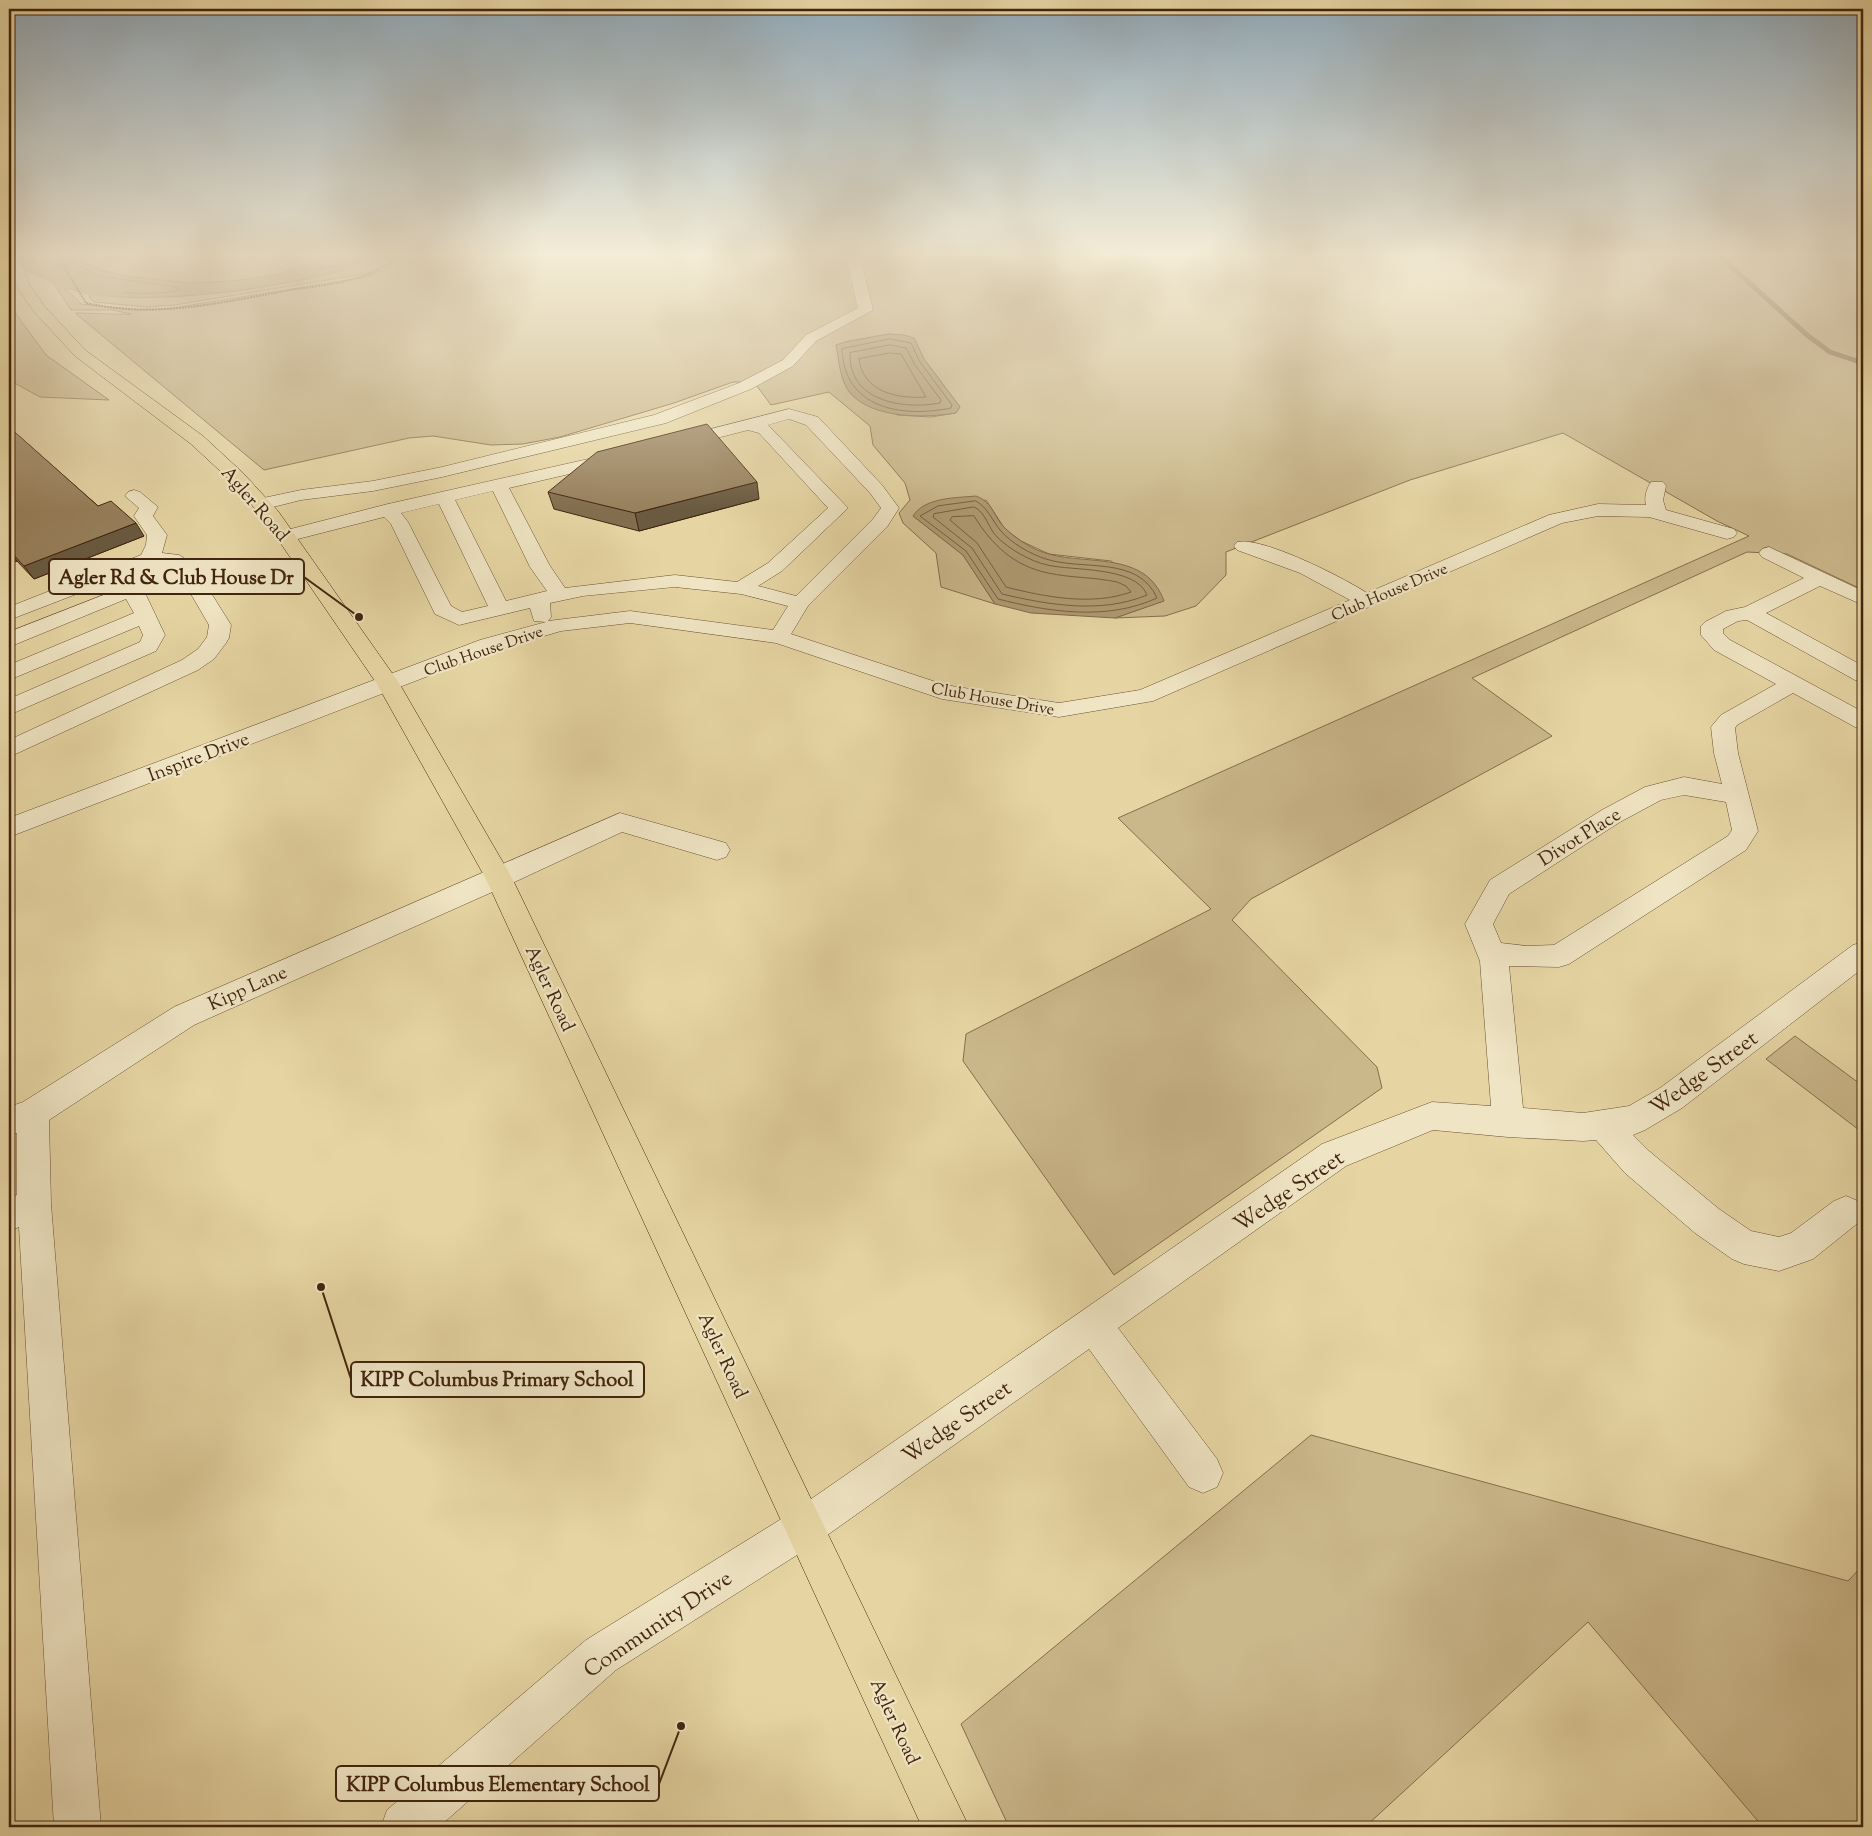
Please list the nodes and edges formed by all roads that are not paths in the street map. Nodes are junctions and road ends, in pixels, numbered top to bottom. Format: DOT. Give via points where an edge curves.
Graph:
graph roads {
  1 [pos="65,338"];
  2 [pos="812,338"];
  3 [pos="749,425"];
  4 [pos="664,446"];
  5 [pos="635,453"];
  6 [pos="499,486"];
  7 [pos="1657,486"];
  8 [pos="134,496"];
  9 [pos="445,498"];
  10 [pos="261,504"];
  11 [pos="388,510"];
  12 [pos="1657,512"];
  13 [pos="1727,533"];
  14 [pos="286,536"];
  15 [pos="1244,546"];
  16 [pos="1769,553"];
  17 [pos="149,559"];
  18 [pos="1820,578"];
  19 [pos="740,588"];
  20 [pos="560,595"];
  21 [pos="539,599"];
  22 [pos="1863,599"];
  23 [pos="1366,601"];
  24 [pos="800,602"];
  25 [pos="500,609"];
  26 [pos="1750,613"];
  27 [pos="9,614"];
  28 [pos="146,616"];
  29 [pos="542,630"];
  30 [pos="779,637"];
  31 [pos="9,640"];
  32 [pos="9,673"];
  33 [pos="1863,675"];
  34 [pos="388,683"];
  35 [pos="1791,684"];
  36 [pos="9,708"];
  37 [pos="1863,722"];
  38 [pos="9,749"];
  39 [pos="1735,795"];
  40 [pos="9,828"];
  41 [pos="717,850"];
  42 [pos="499,878"];
  43 [pos="1491,953"];
  44 [pos="1863,953"];
  45 [pos="21,1117"];
  46 [pos="1508,1122"];
  47 [pos="1602,1124"];
  48 [pos="22,1209"];
  49 [pos="1846,1212"];
  50 [pos="1094,1324"];
  51 [pos="1203,1473"];
  52 [pos="805,1527"];
  53 [pos="77,1827"];
  54 [pos="404,1827"];
  55 [pos="946,1827"];
  1 -- 10 [label="main road, Agler Road" via="80,353 197,440 237,476"];
  2 -- 10 [label="street" via="788,364 745,386 650,422 442,472"];
  3 -- 4 [label="street"];
  3 -- 19 [label="street" via="766,429 839,508 775,567"];
  3 -- 24 [label="street" via="789,414 812,421 890,508 880,523"];
  5 -- 6 [label="street"];
  6 -- 9 [label="street"];
  6 -- 20 [label="street" via="540,567"];
  7 -- 12 [label="street" via="1654,500"];
  8 -- 17 [label="street" via="149,507 143,516 158,535"];
  9 -- 11 [label="street"];
  9 -- 25 [label="street"];
  10 -- 14 [label="main road, Agler Road"];
  11 -- 14 [label="street"];
  11 -- 25 [label="street" via="399,522 442,610 459,619"];
  12 -- 13 [label="street, Club House Drive"];
  12 -- 23 [label="street, Club House Drive" via="1598,510 1556,519"];
  14 -- 34 [label="main road, Agler Road"];
  15 -- 23 [label="street" via="1302,564 1345,585"];
  16 -- 18 [label="street"];
  17 -- 27 [label="street"];
  17 -- 38 [label="street" via="172,559 186,568 220,625 218,638 206,654 190,665"];
  18 -- 22 [label="street"];
  18 -- 26 [label="street"];
  19 -- 20 [label="street" via="675,581"];
  19 -- 24 [label="street"];
  20 -- 21 [label="street"];
  21 -- 25 [label="street"];
  21 -- 29 [label="street"];
  23 -- 30 [label="street, Club House Drive" via="1145,696 1059,710 942,692"];
  24 -- 30 [label="street"];
  26 -- 33 [label="street"];
  26 -- 35 [label="street" via="1733,615 1712,626 1712,636"];
  28 -- 31 [label="street" via="136,595 124,593"];
  28 -- 32 [label="street"];
  28 -- 36 [label="street" via="154,635 148,646"];
  29 -- 30 [label="street, Club House Drive" via="630,617"];
  29 -- 34 [label="street, Club House Drive" via="488,645"];
  34 -- 40 [label="street, Inspire Drive"];
  34 -- 42 [label="main road, Agler Road"];
  35 -- 37 [label="street"];
  35 -- 39 [label="street" via="1729,720 1723,727"];
  39 -- 43 [label="street" via="1745,831 1736,843 1559,956"];
  39 -- 43 [label="street, Divot Place" via="1684,786 1654,793 1611,816 1499,887 1478,924"];
  41 -- 42 [label="street, Kipp Lane" via="620,822"];
  42 -- 45 [label="street, Kipp Lane" via="184,1016"];
  42 -- 52 [label="main road, Agler Road"];
  43 -- 46 [label="street, Divot Place"];
  44 -- 47 [label="street, Wedge Street" via="1671,1098 1634,1120"];
  45 -- 48 [label="street"];
  46 -- 47 [label="street, Wedge Street" via="1583,1127"];
  46 -- 50 [label="street, Wedge Street" via="1432,1116 1334,1156"];
  47 -- 49 [label="street" via="1637,1162 1744,1247 1779,1254 1802,1247"];
  48 -- 53 [label="street"];
  50 -- 51 [label="street"];
  50 -- 52 [label="street, Wedge Street"];
  52 -- 54 [label="street, Community Drive" via="601,1655"];
  52 -- 55 [label="main road, Agler Road"];
}
